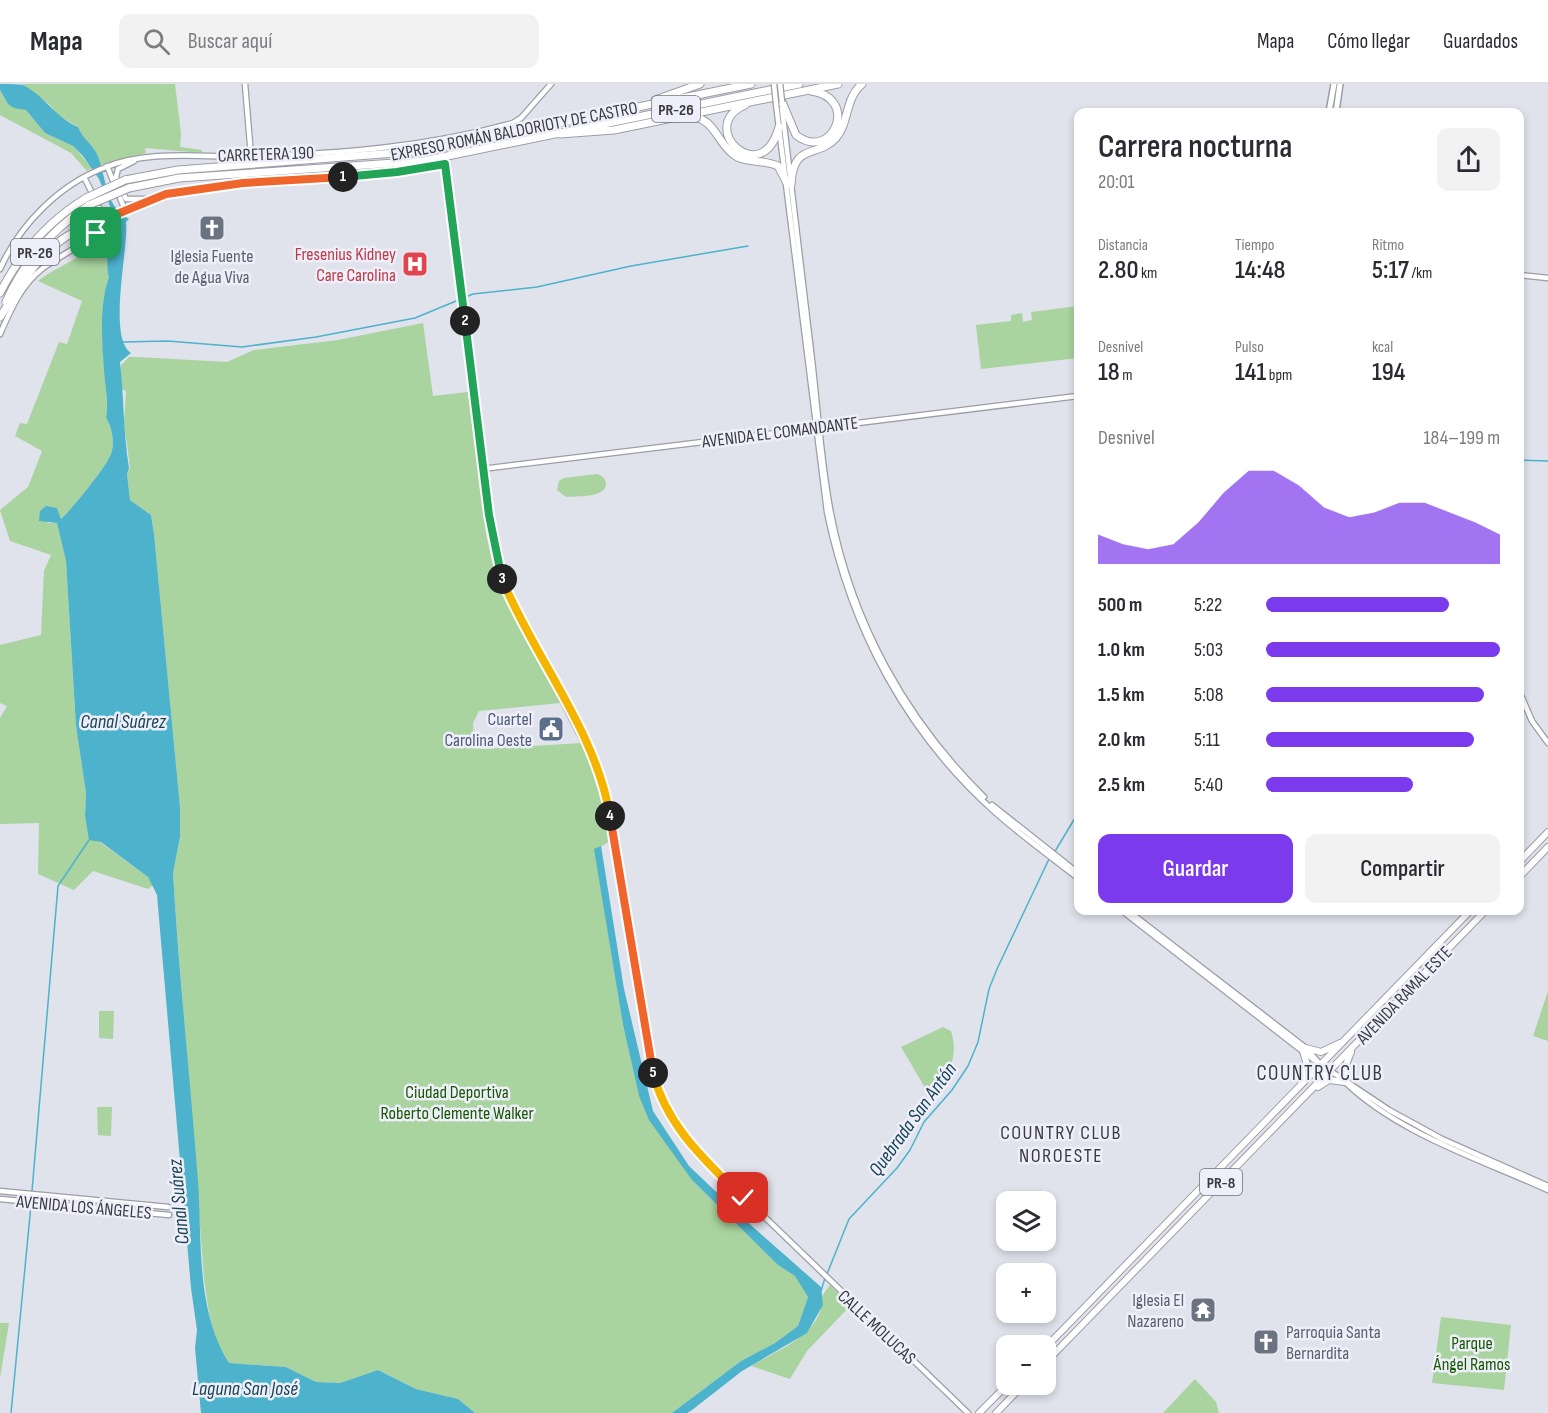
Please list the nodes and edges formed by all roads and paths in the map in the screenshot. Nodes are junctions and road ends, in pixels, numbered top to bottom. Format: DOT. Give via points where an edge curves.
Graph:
graph roads {
  1 [pos="245,84"];
  2 [pos="551,84"];
  3 [pos="700,84"];
  4 [pos="751,84"];
  5 [pos="774,84"];
  6 [pos="780,84"];
  7 [pos="799,84"];
  8 [pos="838,84"];
  9 [pos="862,84"];
  10 [pos="1334,84"];
  11 [pos="1340,84"];
  12 [pos="806,90"];
  13 [pos="761,99"];
  14 [pos="779,103"];
  15 [pos="1330,108"];
  16 [pos="1337,108"];
  17 [pos="632,109"];
  18 [pos="684,115"];
  19 [pos="779,127"];
  20 [pos="553,134"];
  21 [pos="251,156"];
  22 [pos="140,158"];
  23 [pos="106,167"];
  24 [pos="84,177"];
  25 [pos="789,184"];
  26 [pos="150,199"];
  27 [pos="99,209"];
  28 [pos="127,209"];
  29 [pos="107,218"];
  30 [pos="91,225"];
  31 [pos="92,236"];
  32 [pos="0,268"];
  33 [pos="1524,275"];
  34 [pos="1548,278"];
  35 [pos="0,293"];
  36 [pos="0,316"];
  37 [pos="0,334"];
  38 [pos="1074,396"];
  39 [pos="818,428"];
  40 [pos="482,469"];
  41 [pos="1524,701"];
  42 [pos="1548,743"];
  43 [pos="1548,832"];
  44 [pos="1548,847"];
  45 [pos="1524,857"];
  46 [pos="1057,859"];
  47 [pos="1074,870"];
  48 [pos="1524,872"];
  49 [pos="1074,874"];
  50 [pos="1128,915"];
  51 [pos="1133,915"];
  52 [pos="1466,915"];
  53 [pos="1481,915"];
  54 [pos="1343,1042"];
  55 [pos="1354,1047"];
  56 [pos="1305,1050"];
  57 [pos="1320,1063"];
  58 [pos="1331,1071"];
  59 [pos="1345,1081"];
  60 [pos="1300,1086"];
  61 [pos="1305,1096"];
  62 [pos="1548,1188"];
  63 [pos="0,1191"];
  64 [pos="0,1199"];
  65 [pos="168,1207"];
  66 [pos="169,1215"];
  67 [pos="1056,1337"];
  68 [pos="1056,1352"];
  69 [pos="997,1395"];
  70 [pos="1013,1395"];
  71 [pos="968,1413"];
  72 [pos="979,1413"];
  73 [pos="996,1413"];
  1 -- 21 [label="street"];
  2 -- 21 [label="street, CARRETERA 190" via="521,118 481,132 407,146"];
  3 -- 17 [label="highway"];
  4 -- 17 [label="highway, EXPRESO ROMÁN BALDORIOTY DE CASTRO / PR-26"];
  5 -- 14 [label="street, bridge"];
  6 -- 14 [label="street, bridge"];
  7 -- 20 [label="highway, EXPRESO ROMÁN BALDORIOTY DE CASTRO / PR-26"];
  8 -- 12 [label="highway"];
  9 -- 25 [label="highway" via="854,93 836,138 799,158"];
  10 -- 15 [label="main road"];
  11 -- 16 [label="main road"];
  12 -- 13 [label="highway"];
  12 -- 14 [label="highway" via="825,94 837,108 837,124 825,139 809,141 796,135"];
  13 -- 18 [label="highway"];
  13 -- 19 [label="highway" via="732,114 727,126 730,143 742,152 763,153 774,141"];
  14 -- 19 [label="street"];
  14 -- 25 [label="street"];
  17 -- 35 [label="highway, EXPRESO ROMÁN BALDORIOTY DE CASTRO / PR-26, bridge" via="404,154 178,170 125,180 86,198 40,233"];
  18 -- 20 [label="highway" via="614,130 571,136"];
  18 -- 25 [label="highway" via="709,123 737,157 778,166"];
  19 -- 25 [label="street"];
  20 -- 36 [label="highway, EXPRESO ROMÁN BALDORIOTY DE CASTRO / PR-26, bridge" via="404,164 179,178 129,188 89,205 55,230 15,282"];
  21 -- 22 [label="street, CARRETERA 190"];
  22 -- 23 [label="street, CARRETERA 190"];
  22 -- 26 [label="street" via="118,169 116,177 126,199"];
  23 -- 24 [label="street, CARRETERA 190"];
  23 -- 28 [label="street"];
  24 -- 27 [label="street"];
  24 -- 32 [label="street, CARRETERA 190" via="55,197 32,220"];
  25 -- 39 [label="street"];
  26 -- 28 [label="street"];
  26 -- 40 [label="street, CALLE MOLUCAS" via="243,183 377,174 445,164"];
  27 -- 29 [label="street"];
  27 -- 30 [label="highway"];
  28 -- 29 [label="street"];
  29 -- 30 [label="highway"];
  29 -- 31 [label="street"];
  30 -- 31 [label="highway"];
  30 -- 36 [label="highway" via="58,243 33,266"];
  31 -- 37 [label="street" via="32,279 15,300"];
  33 -- 34 [label="street"];
  38 -- 39 [label="street, AVENIDA EL COMANDANTE"];
  39 -- 40 [label="street, AVENIDA EL COMANDANTE"];
  39 -- 46 [label="street" via="827,512 841,572 859,622 885,675 921,732 952,769 996,813"];
  40 -- 71 [label="street, CALLE MOLUCAS" via="501,578 589,748 605,793 643,1020 659,1093 673,1121 692,1147"];
  41 -- 42 [label="street"];
  43 -- 45 [label="main road"];
  44 -- 48 [label="main road"];
  46 -- 47 [label="street"];
  46 -- 49 [label="street"];
  50 -- 56 [label="street"];
  51 -- 56 [label="street"];
  52 -- 54 [label="main road, AVENIDA RAMAL ESTE / PR-8"];
  53 -- 55 [label="main road, AVENIDA RAMAL ESTE / PR-8"];
  54 -- 56 [label="main road" via="1321,1052"];
  54 -- 57 [label="main road, AVENIDA RAMAL ESTE / PR-8"];
  55 -- 58 [label="main road, AVENIDA RAMAL ESTE / PR-8"];
  55 -- 59 [label="main road" via="1346,1065"];
  56 -- 57 [label="street"];
  56 -- 60 [label="main road" via="1307,1065"];
  57 -- 58 [label="street"];
  57 -- 60 [label="main road, AVENIDA RAMAL ESTE / PR-8"];
  58 -- 59 [label="street"];
  58 -- 61 [label="main road, AVENIDA RAMAL ESTE / PR-8"];
  59 -- 61 [label="main road" via="1329,1080"];
  59 -- 62 [label="street" via="1431,1133"];
  60 -- 67 [label="main road, AVENIDA RAMAL ESTE / PR-8"];
  61 -- 68 [label="main road, AVENIDA RAMAL ESTE / PR-8"];
  63 -- 65 [label="street, AVENIDA LOS ÁNGELES"];
  64 -- 66 [label="street, AVENIDA LOS ÁNGELES"];
  69 -- 72 [label="main road"];
  70 -- 73 [label="main road"];
}
